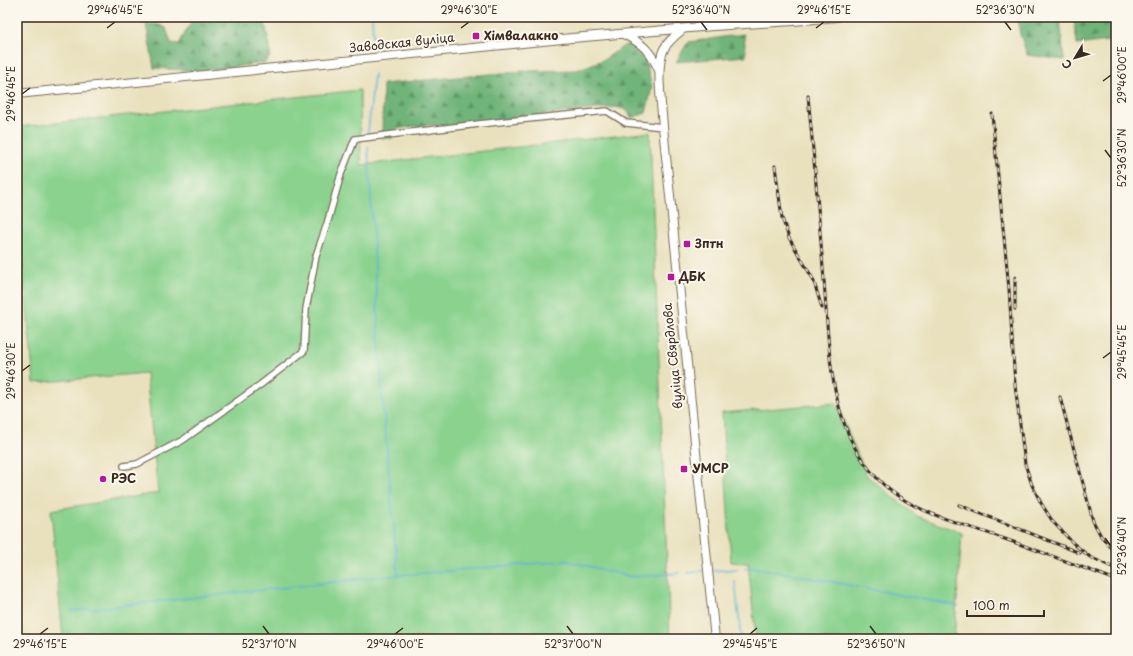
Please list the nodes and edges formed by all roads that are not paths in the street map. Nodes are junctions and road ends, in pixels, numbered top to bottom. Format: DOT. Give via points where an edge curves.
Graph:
graph roads {
  1 [pos="837,17"];
  2 [pos="683,29"];
  3 [pos="623,34"];
  4 [pos="660,70"];
  5 [pos="17,94"];
  6 [pos="663,127"];
  7 [pos="124,466"];
  8 [pos="715,639"];
  1 -- 2 [label="main road, Заводская вуліца"];
  2 -- 3 [label="main road, Заводская вуліца"];
  2 -- 4 [label="main road, вуліца Свярдлова" via="663,50"];
  3 -- 4 [label="main road" via="647,49"];
  3 -- 5 [label="main road, Заводская вуліца"];
  4 -- 6 [label="main road, вуліца Свярдлова"];
  6 -- 7 [label="street" via="626,123 607,111 355,139 341,174 316,256 306,309 304,351 260,386 183,440 137,464"];
  6 -- 8 [label="main road, вуліца Свярдлова"];
}
